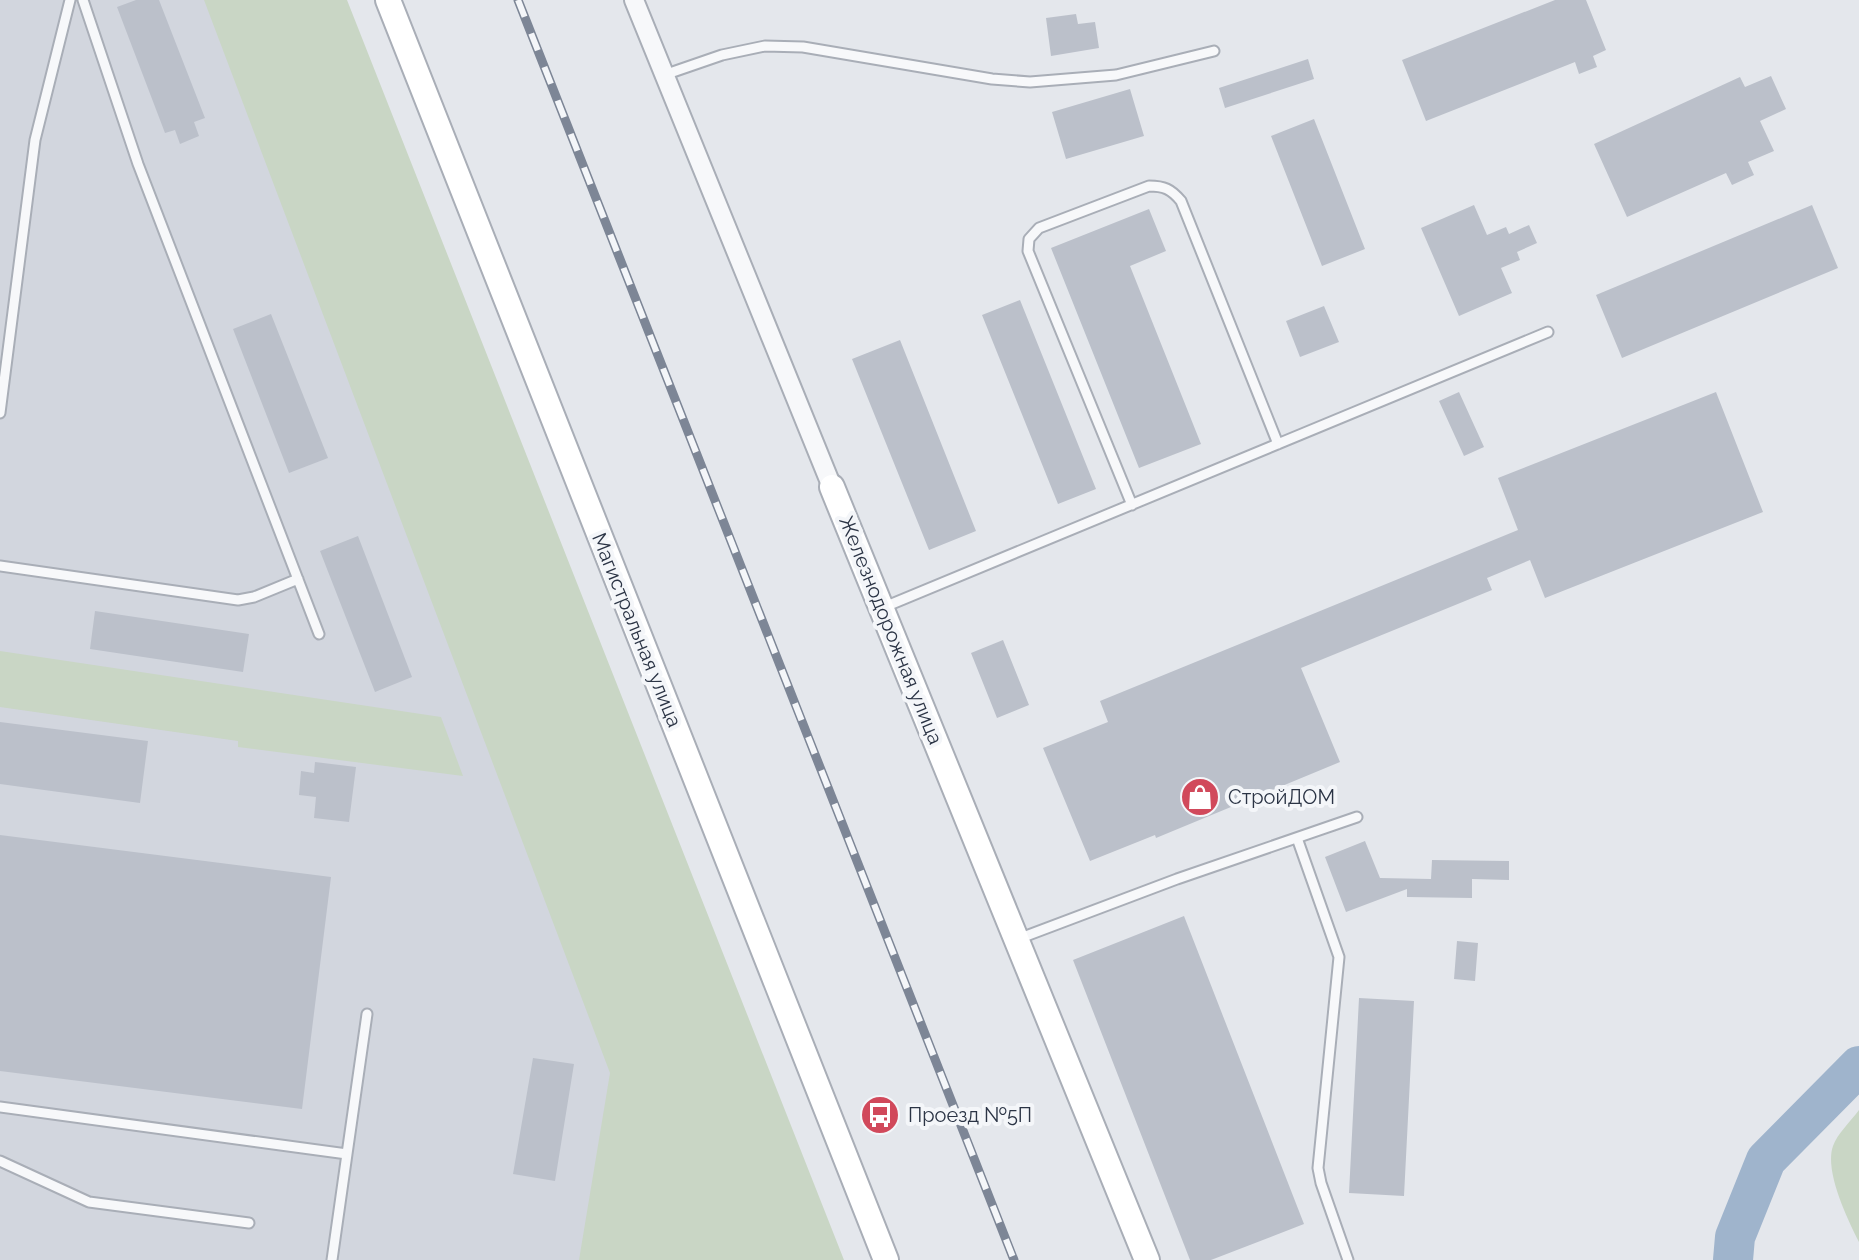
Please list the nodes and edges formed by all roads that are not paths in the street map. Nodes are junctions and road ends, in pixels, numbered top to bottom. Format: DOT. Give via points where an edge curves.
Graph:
graph roads {
  1 [pos="70,0"];
  2 [pos="83,0"];
  3 [pos="388,0"];
  4 [pos="634,0"];
  5 [pos="1214,51"];
  6 [pos="664,75"];
  7 [pos="1548,332"];
  8 [pos="0,413"];
  9 [pos="1278,444"];
  10 [pos="832,487"];
  11 [pos="1132,505"];
  12 [pos="0,566"];
  13 [pos="298,579"];
  14 [pos="882,608"];
  15 [pos="319,634"];
  16 [pos="1357,817"];
  17 [pos="1297,838"];
  18 [pos="1018,939"];
  19 [pos="367,1014"];
  20 [pos="0,1107"];
  21 [pos="347,1154"];
  22 [pos="0,1161"];
  23 [pos="249,1223"];
  24 [pos="332,1260"];
  25 [pos="886,1260"];
  26 [pos="1147,1260"];
  27 [pos="1348,1260"];
  1 -- 8 [label="lane" via="35,140"];
  2 -- 13 [label="lane" via="138,164"];
  3 -- 25 [label="main road, Магистральная улица"];
  4 -- 6 [label="street, Железнодорожная улица"];
  5 -- 6 [label="lane" via="1116,75 1030,82 803,47 765,46"];
  6 -- 10 [label="street, Железнодорожная улица"];
  7 -- 9 [label="lane"];
  9 -- 11 [label="lane"];
  9 -- 11 [label="lane" via="1181,201 1172,191 1149,186 1039,228 1029,239 1028,251"];
  10 -- 14 [label="main road, Железнодорожная улица"];
  11 -- 14 [label="lane"];
  12 -- 13 [label="lane" via="238,600"];
  13 -- 15 [label="lane"];
  14 -- 18 [label="main road, Железнодорожная улица"];
  16 -- 17 [label="lane"];
  17 -- 18 [label="lane"];
  17 -- 27 [label="lane" via="1339,957 1318,1168"];
  18 -- 26 [label="main road, Железнодорожная улица"];
  19 -- 21 [label="lane"];
  20 -- 21 [label="lane"];
  21 -- 24 [label="lane"];
  22 -- 23 [label="lane" via="89,1202"];
}
